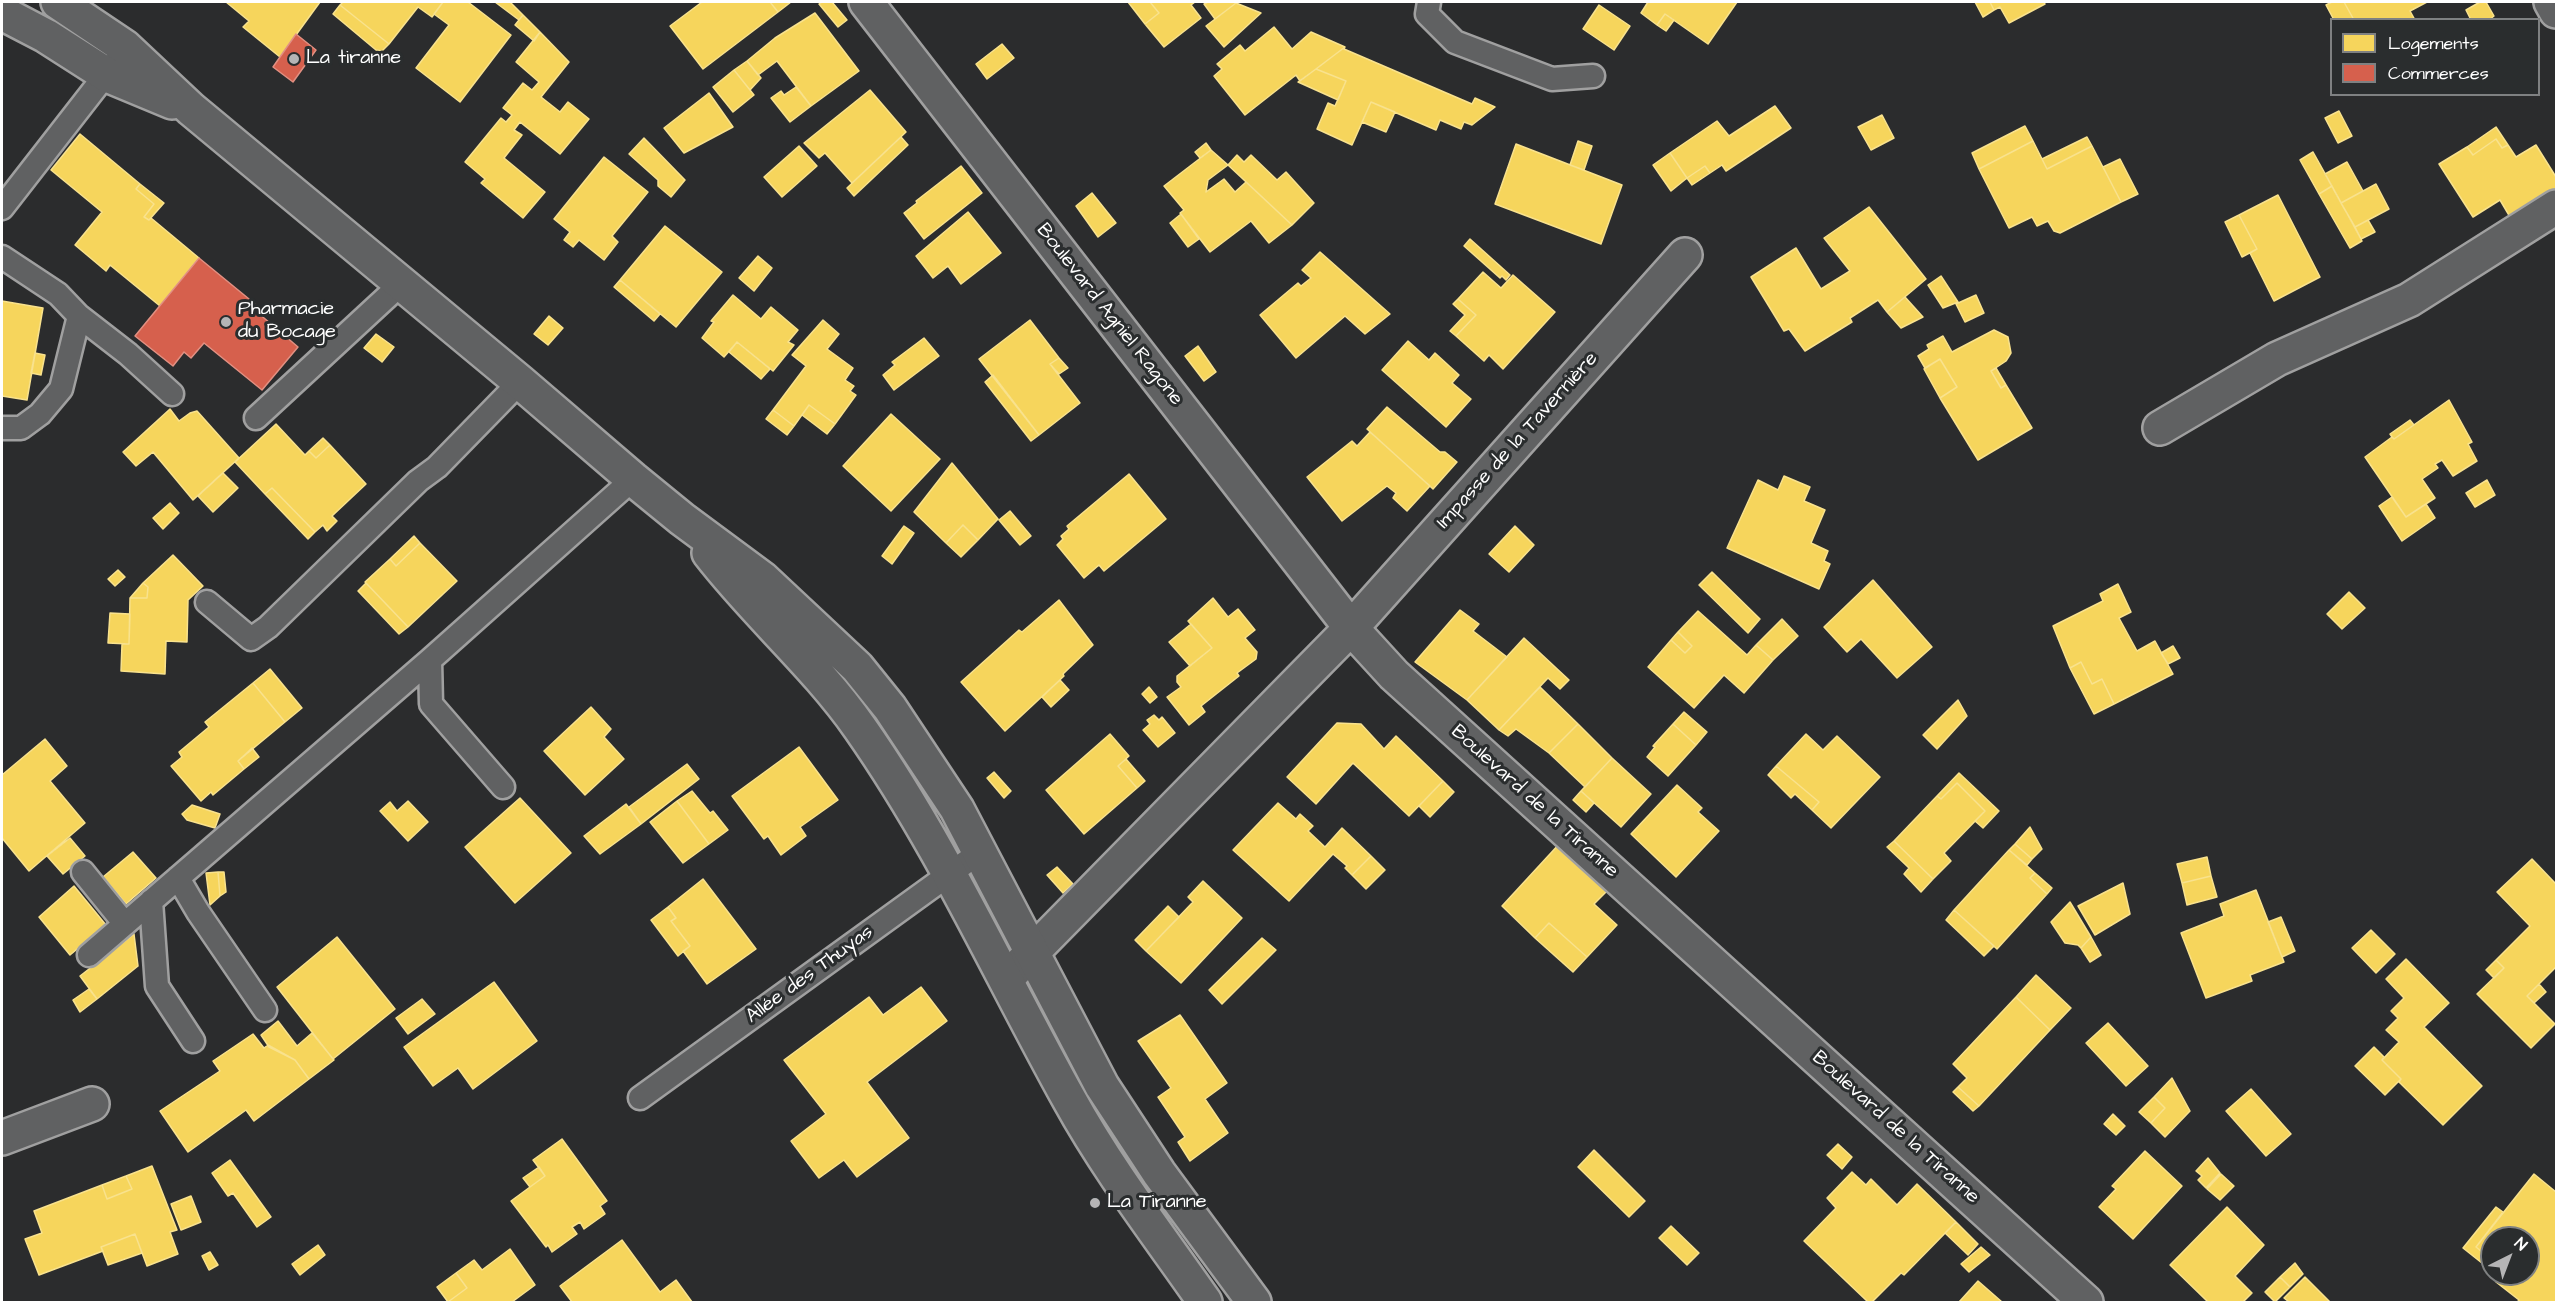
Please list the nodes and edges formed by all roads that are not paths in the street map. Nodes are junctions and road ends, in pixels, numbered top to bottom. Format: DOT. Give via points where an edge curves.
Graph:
graph roads {
  1 [pos="58,2"];
  2 [pos="866,2"];
  3 [pos="1429,2"];
  4 [pos="2551,2"];
  5 [pos="2556,11"];
  6 [pos="2,13"];
  7 [pos="125,47"];
  8 [pos="107,75"];
  9 [pos="1593,76"];
  10 [pos="191,110"];
  11 [pos="2556,207"];
  12 [pos="2,208"];
  13 [pos="1685,255"];
  14 [pos="2,257"];
  15 [pos="401,284"];
  16 [pos="79,316"];
  17 [pos="519,382"];
  18 [pos="172,394"];
  19 [pos="256,418"];
  20 [pos="2,428"];
  21 [pos="2160,428"];
  22 [pos="633,479"];
  23 [pos="682,519"];
  24 [pos="207,602"];
  25 [pos="1351,628"];
  26 [pos="430,660"];
  27 [pos="503,787"];
  28 [pos="980,852"];
  29 [pos="83,872"];
  30 [pos="951,872"];
  31 [pos="178,878"];
  32 [pos="151,901"];
  33 [pos="125,924"];
  34 [pos="1031,954"];
  35 [pos="89,955"];
  36 [pos="1006,979"];
  37 [pos="265,1010"];
  38 [pos="193,1041"];
  39 [pos="640,1098"];
  40 [pos="92,1104"];
  41 [pos="2,1138"];
  42 [pos="1205,1302"];
  43 [pos="1254,1302"];
  44 [pos="2086,1302"];
  1 -- 7 [label="street"];
  2 -- 25 [label="street, Boulevard Agniel Ragone"];
  3 -- 9 [label="lane" via="1427,14 1455,42 1552,79"];
  4 -- 5 [label="street"];
  6 -- 8 [label="street"];
  7 -- 8 [label="lane"];
  7 -- 10 [label="street"];
  8 -- 10 [label="street"];
  8 -- 12 [label="lane"];
  10 -- 15 [label="street"];
  11 -- 21 [label="street" via="2409,300 2277,359"];
  13 -- 25 [label="street, Impasse de la Tavernière"];
  14 -- 16 [label="lane" via="58,294"];
  15 -- 17 [label="street"];
  15 -- 19 [label="lane"];
  16 -- 18 [label="lane"];
  16 -- 20 [label="lane" via="61,389 21,428"];
  17 -- 22 [label="street"];
  17 -- 24 [label="lane" via="437,467 268,627 250,639"];
  22 -- 23 [label="street"];
  22 -- 26 [label="lane"];
  23 -- 28 [label="street" via="764,579 857,668 890,708 957,809"];
  23 -- 30 [label="street" via="741,594 830,689 860,728"];
  25 -- 34 [label="street"];
  25 -- 44 [label="street, Boulevard de la Tiranne" via="1394,675"];
  26 -- 27 [label="lane" via="431,704"];
  26 -- 31 [label="lane"];
  28 -- 30 [label="lane, Allée des Thuyas"];
  28 -- 34 [label="street"];
  29 -- 33 [label="lane"];
  30 -- 36 [label="street"];
  30 -- 39 [label="lane, Allée des Thuyas"];
  31 -- 32 [label="lane"];
  31 -- 37 [label="lane"];
  32 -- 33 [label="lane"];
  32 -- 38 [label="lane" via="157,986"];
  33 -- 35 [label="lane"];
  34 -- 36 [label="street"];
  34 -- 43 [label="street" via="1102,1086 1159,1173"];
  36 -- 42 [label="street" via="1070,1101"];
  40 -- 41 [label="street"];
}
